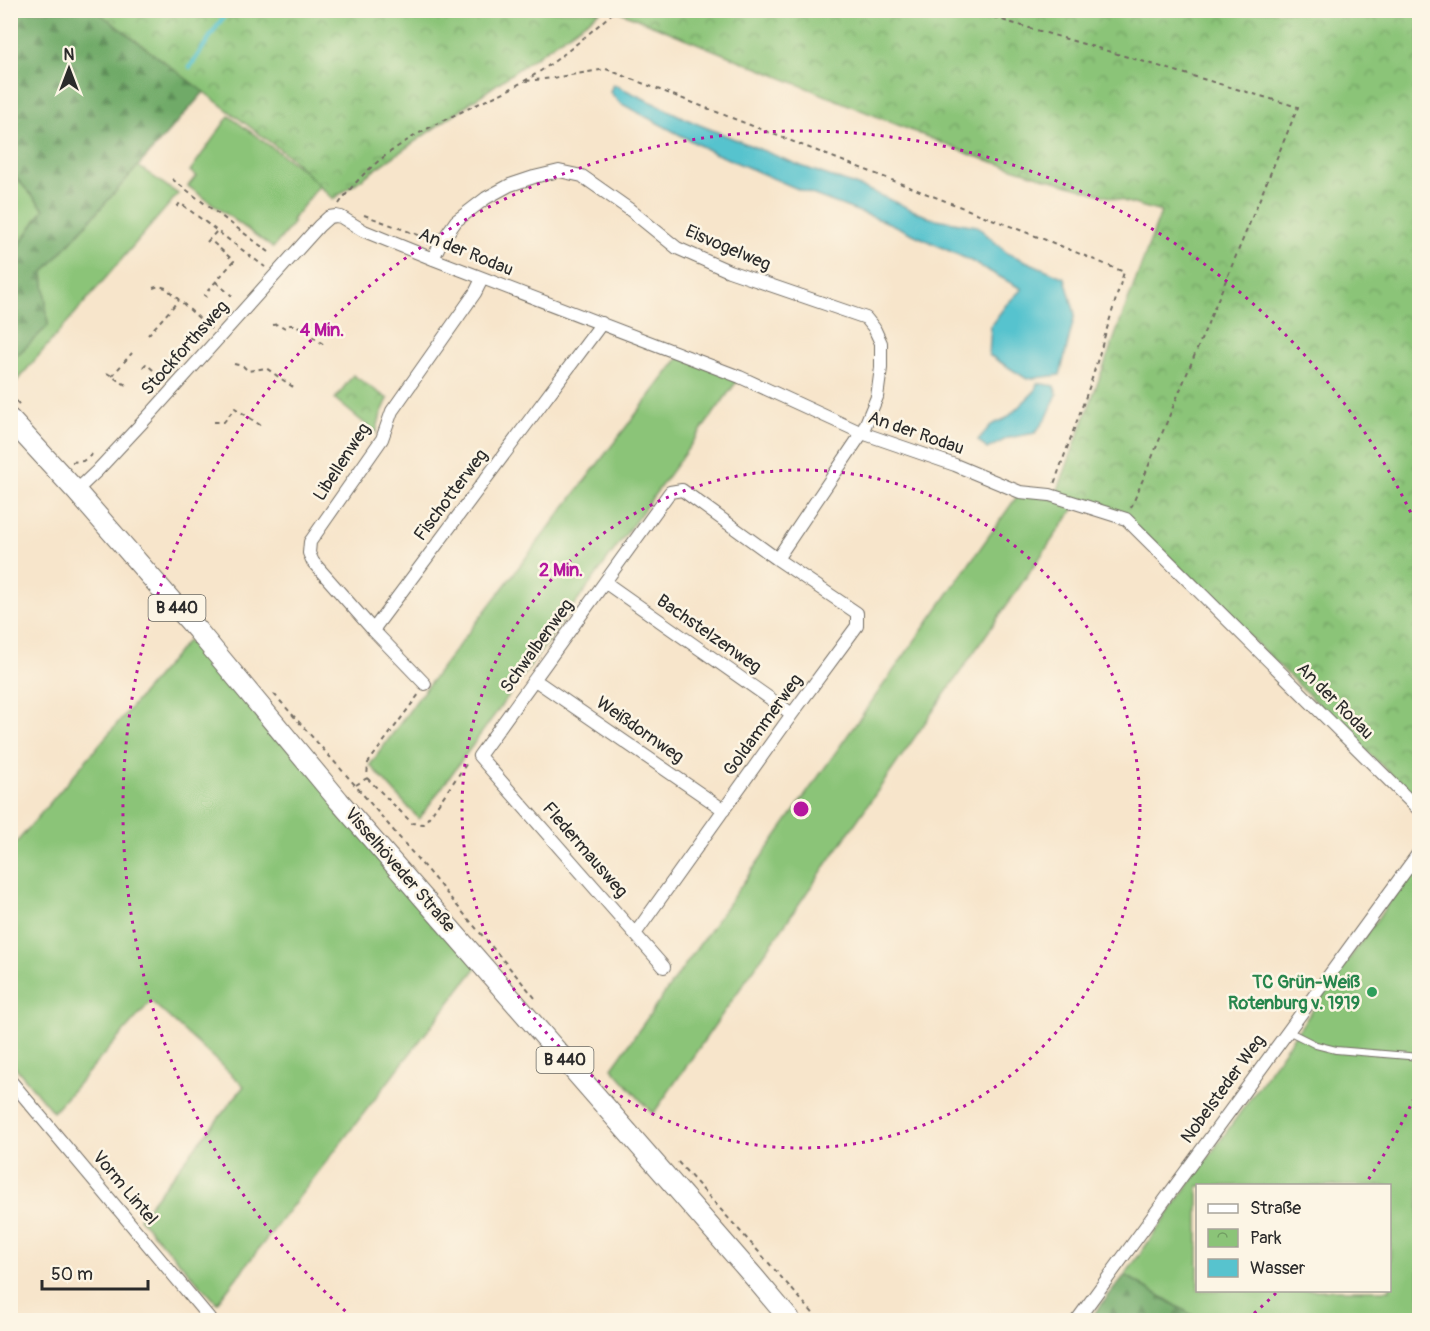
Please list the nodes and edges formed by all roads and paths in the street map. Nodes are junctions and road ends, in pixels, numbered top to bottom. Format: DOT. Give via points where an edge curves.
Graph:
graph roads {
  1 [pos="616,10"];
  2 [pos="968,10"];
  3 [pos="526,81"];
  4 [pos="172,179"];
  5 [pos="177,207"];
  6 [pos="336,216"];
  7 [pos="217,231"];
  8 [pos="269,252"];
  9 [pos="433,259"];
  10 [pos="267,269"];
  11 [pos="482,279"];
  12 [pos="216,282"];
  13 [pos="153,288"];
  14 [pos="232,296"];
  15 [pos="207,297"];
  16 [pos="179,300"];
  17 [pos="192,312"];
  18 [pos="188,316"];
  19 [pos="602,323"];
  20 [pos="273,325"];
  21 [pos="211,329"];
  22 [pos="148,335"];
  23 [pos="317,340"];
  24 [pos="314,344"];
  25 [pos="323,344"];
  26 [pos="132,353"];
  27 [pos="234,364"];
  28 [pos="143,367"];
  29 [pos="107,373"];
  30 [pos="112,376"];
  31 [pos="165,380"];
  32 [pos="286,382"];
  33 [pos="127,385"];
  34 [pos="284,386"];
  35 [pos="293,387"];
  36 [pos="10,394"];
  37 [pos="18,415"];
  38 [pos="214,422"];
  39 [pos="258,423"];
  40 [pos="263,427"];
  41 [pos="255,428"];
  42 [pos="862,434"];
  43 [pos="67,459"];
  44 [pos="81,486"];
  45 [pos="1050,495"];
  46 [pos="1126,519"];
  47 [pos="777,559"];
  48 [pos="606,583"];
  49 [pos="373,630"];
  50 [pos="535,680"];
  51 [pos="425,684"];
  52 [pos="269,688"];
  53 [pos="792,714"];
  54 [pos="479,756"];
  55 [pos="367,778"];
  56 [pos="355,785"];
  57 [pos="724,810"];
  58 [pos="1419,811"];
  59 [pos="1419,851"];
  60 [pos="635,934"];
  61 [pos="664,967"];
  62 [pos="537,1001"];
  63 [pos="1287,1031"];
  64 [pos="1419,1058"];
  65 [pos="10,1080"];
  66 [pos="675,1159"];
  67 [pos="211,1320"];
  68 [pos="790,1320"];
  69 [pos="819,1320"];
  70 [pos="1077,1320"];
  1 -- 3 [label="path"];
  2 -- 46 [label="path" via="1298,107"];
  3 -- 6 [label="path" via="419,133 390,152 350,188"];
  3 -- 45 [label="path" via="606,69 1124,272 1090,385"];
  4 -- 8 [label="path"];
  5 -- 7 [label="path" via="180,203"];
  6 -- 9 [label="street, An der Rodau"];
  6 -- 44 [label="street, Stockforthsweg" via="319,226"];
  7 -- 10 [label="path"];
  7 -- 12 [label="path" via="208,241 234,261"];
  9 -- 11 [label="street, An der Rodau"];
  9 -- 42 [label="street, Eisvogelweg" via="456,221 486,198 510,185 559,171 582,176 677,248 729,271 866,318 881,343 881,368 877,398"];
  11 -- 19 [label="street, An der Rodau"];
  11 -- 49 [label="street, Libellenweg" via="392,411 382,439 309,546 313,562"];
  12 -- 14 [label="path"];
  12 -- 15 [label="path" via="204,295"];
  13 -- 16 [label="path" via="165,287"];
  16 -- 17 [label="path"];
  16 -- 22 [label="path"];
  17 -- 18 [label="path"];
  17 -- 21 [label="path"];
  19 -- 42 [label="street, An der Rodau" via="740,377"];
  19 -- 49 [label="street, Fischotterweg"];
  20 -- 23 [label="path" via="296,325"];
  23 -- 24 [label="path"];
  23 -- 25 [label="path"];
  26 -- 30 [label="path"];
  27 -- 32 [label="path" via="248,370 266,368"];
  28 -- 31 [label="path" via="146,364"];
  29 -- 30 [label="path"];
  30 -- 33 [label="path"];
  32 -- 34 [label="path"];
  32 -- 35 [label="path"];
  36 -- 37 [label="path"];
  37 -- 44 [label="main road, Visselhöveder Straße / B 440"];
  38 -- 39 [label="path" via="224,422 235,408"];
  39 -- 40 [label="path"];
  39 -- 41 [label="path"];
  42 -- 45 [label="street, An der Rodau" via="1020,492"];
  42 -- 47 [label="street"];
  43 -- 44 [label="path"];
  44 -- 68 [label="main road, Visselhöveder Straße / B 440" via="339,801"];
  45 -- 46 [label="street, An der Rodau"];
  46 -- 58 [label="street, An der Rodau"];
  47 -- 48 [label="street, Schwalbenweg" via="682,490 670,492"];
  47 -- 53 [label="street, Goldammerweg" via="856,613 857,626"];
  48 -- 50 [label="street, Schwalbenweg"];
  48 -- 53 [label="street, Bachstelzenweg"];
  49 -- 51 [label="street"];
  50 -- 54 [label="street, Schwalbenweg"];
  50 -- 57 [label="street, Weißdornweg"];
  51 -- 55 [label="path" via="368,763"];
  52 -- 56 [label="path"];
  53 -- 57 [label="street, Goldammerweg"];
  54 -- 55 [label="path" via="469,759 424,824 412,823"];
  54 -- 60 [label="street, Fledermausweg"];
  55 -- 56 [label="path"];
  56 -- 62 [label="path"];
  57 -- 60 [label="street, Goldammerweg"];
  59 -- 63 [label="street, Nobelsteder Weg"];
  60 -- 61 [label="street, Fledermausweg"];
  63 -- 64 [label="lane" via="1336,1050"];
  63 -- 70 [label="street, Nobelsteder Weg"];
  65 -- 67 [label="street, Vorm Lintel"];
  66 -- 69 [label="path"];
}
